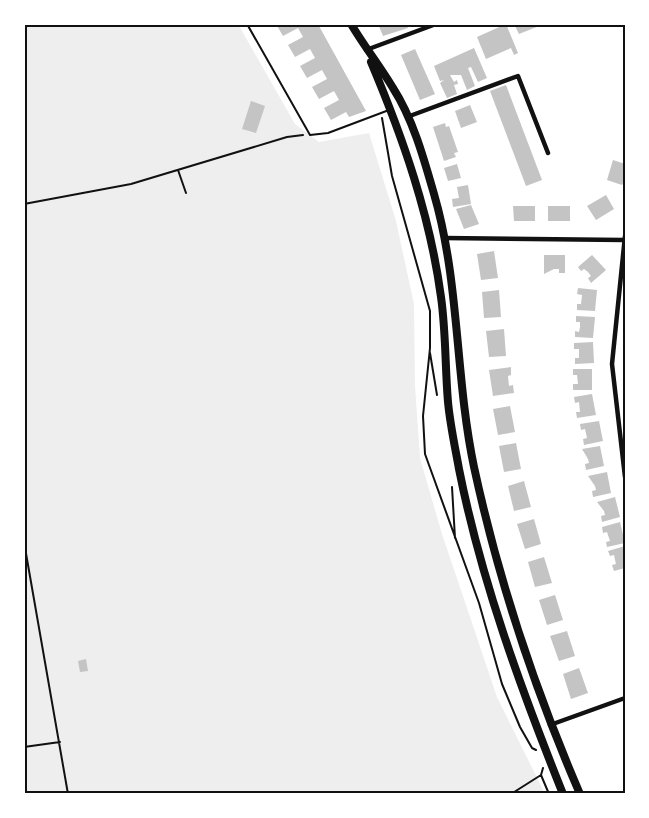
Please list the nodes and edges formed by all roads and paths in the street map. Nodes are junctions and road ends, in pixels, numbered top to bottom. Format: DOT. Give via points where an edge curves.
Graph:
graph roads {
  1 [pos="247,24"];
  2 [pos="351,24"];
  3 [pos="436,24"];
  4 [pos="366,50"];
  5 [pos="390,109"];
  6 [pos="407,117"];
  7 [pos="310,135"];
  8 [pos="548,153"];
  9 [pos="178,170"];
  10 [pos="186,193"];
  11 [pos="24,204"];
  12 [pos="444,238"];
  13 [pos="624,238"];
  14 [pos="622,293"];
  15 [pos="625,477"];
  16 [pos="24,542"];
  17 [pos="625,698"];
  18 [pos="550,725"];
  19 [pos="60,742"];
  20 [pos="24,747"];
  21 [pos="547,754"];
  22 [pos="541,775"];
  23 [pos="68,794"];
  24 [pos="511,794"];
  25 [pos="549,794"];
  26 [pos="563,794"];
  27 [pos="580,794"];
  1 -- 7 [label="lane"];
  2 -- 4 [label="main road"];
  3 -- 4 [label="street"];
  4 -- 5 [label="main road"];
  4 -- 6 [label="main road" via="394,89"];
  5 -- 7 [label="lane" via="328,133"];
  5 -- 21 [label="main road" via="422,200 431,239 442,299 448,404 459,471 502,629"];
  6 -- 8 [label="street" via="518,76"];
  6 -- 12 [label="main road" via="435,196"];
  7 -- 9 [label="path" via="287,137"];
  9 -- 10 [label="path"];
  9 -- 11 [label="path" via="131,184"];
  12 -- 13 [label="street"];
  12 -- 18 [label="main road" via="474,467 516,622"];
  13 -- 14 [label="street"];
  14 -- 15 [label="street" via="612,363"];
  16 -- 19 [label="path"];
  17 -- 18 [label="street"];
  18 -- 27 [label="main road"];
  19 -- 20 [label="path"];
  19 -- 23 [label="path"];
  21 -- 22 [label="path"];
  21 -- 26 [label="main road"];
  22 -- 24 [label="path"];
  22 -- 25 [label="path"];
}
